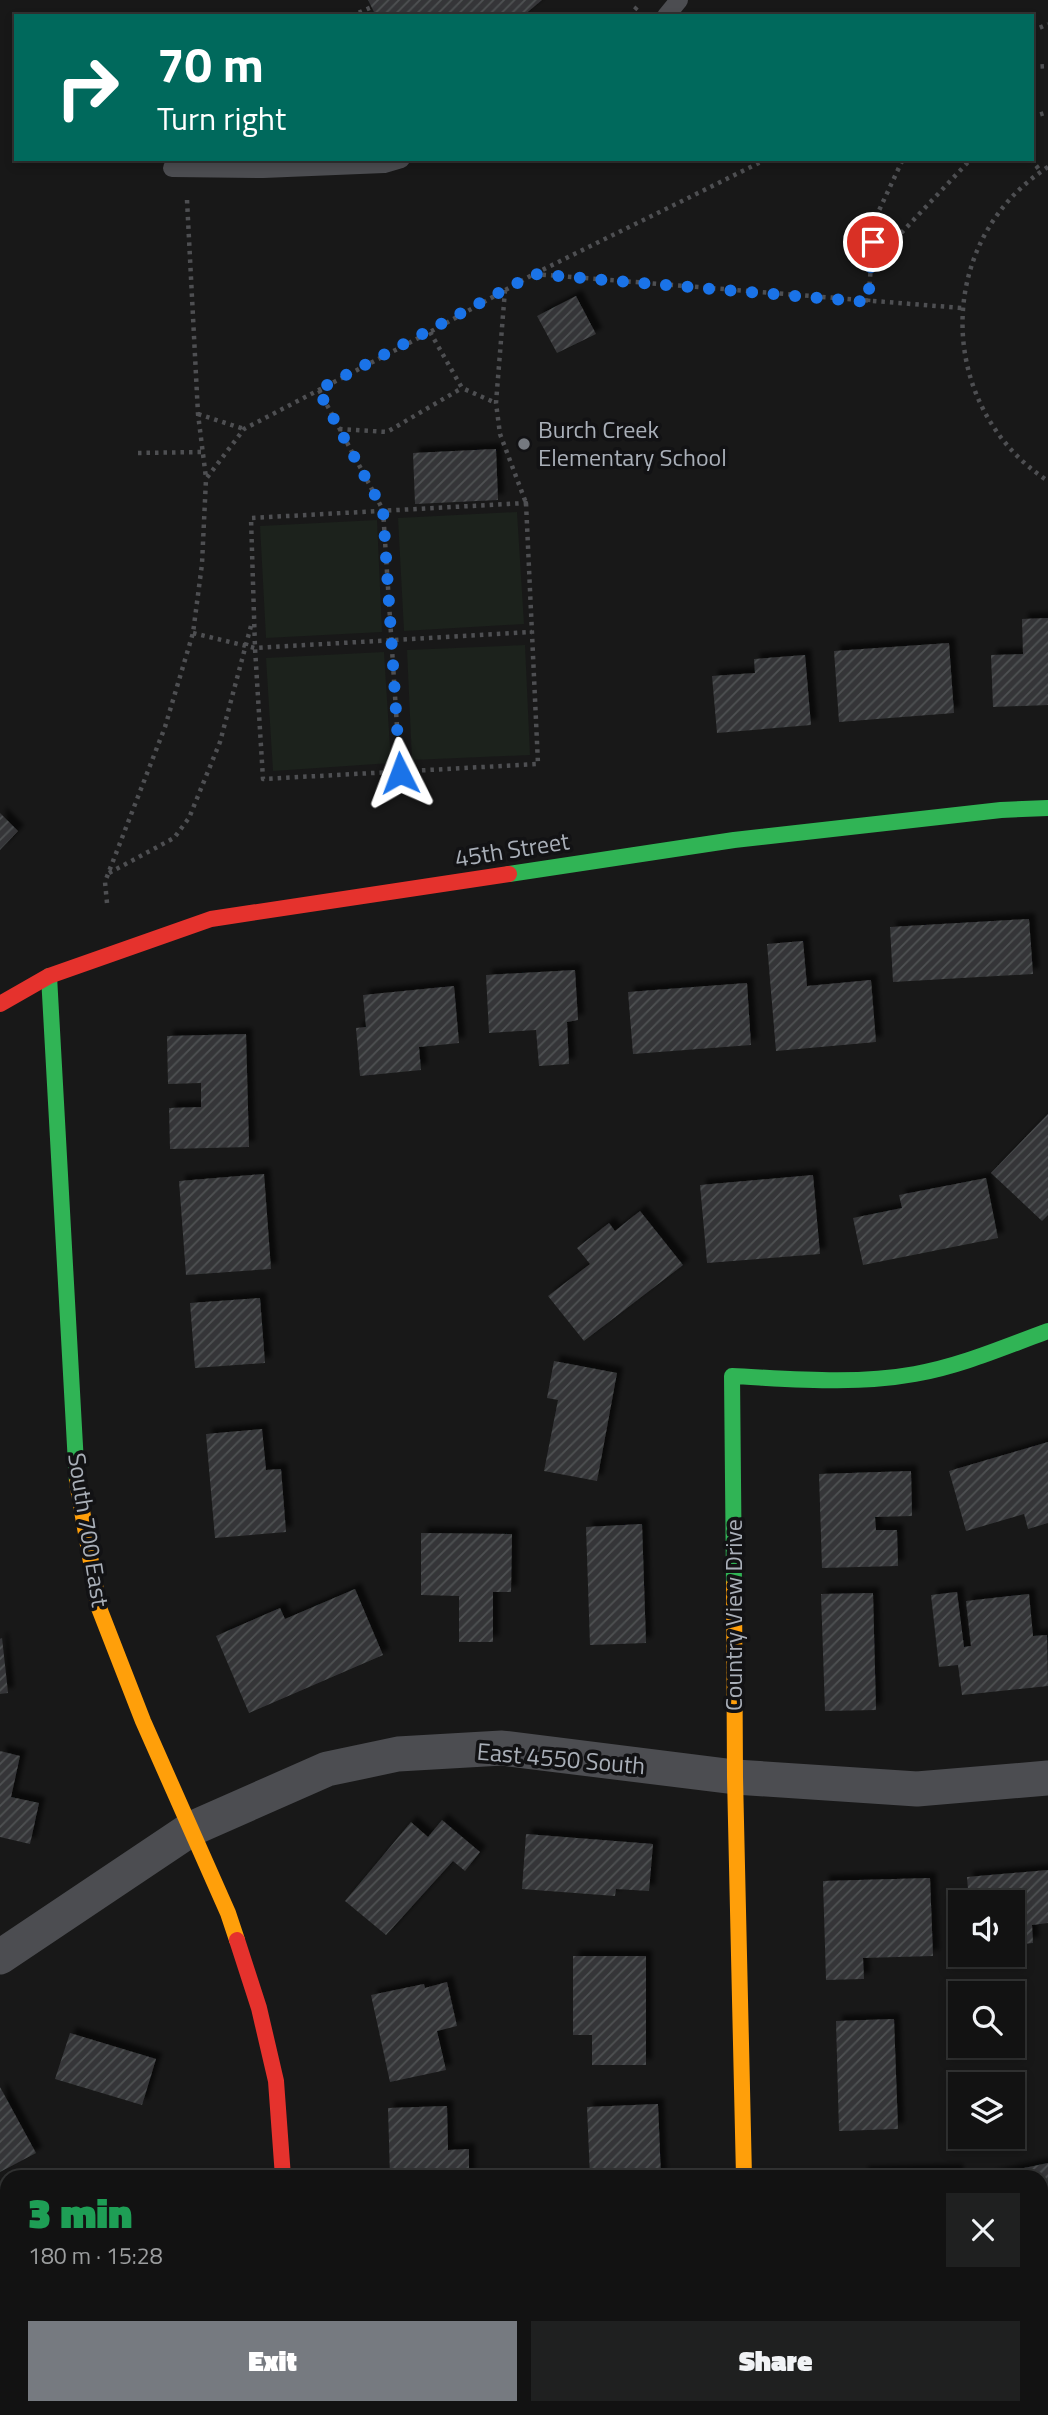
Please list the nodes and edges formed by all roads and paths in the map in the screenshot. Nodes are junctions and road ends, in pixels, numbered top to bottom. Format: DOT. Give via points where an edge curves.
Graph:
graph roads {
  1 [pos="679,0"];
  2 [pos="372,7"];
  3 [pos="356,14"];
  4 [pos="668,14"];
  5 [pos="394,161"];
  6 [pos="762,161"];
  7 [pos="902,161"];
  8 [pos="969,161"];
  9 [pos="1033,161"];
  10 [pos="1048,167"];
  11 [pos="172,168"];
  12 [pos="1041,172"];
  13 [pos="187,200"];
  14 [pos="871,265"];
  15 [pos="534,274"];
  16 [pos="505,290"];
  17 [pos="868,302"];
  18 [pos="962,308"];
  19 [pos="430,332"];
  20 [pos="462,388"];
  21 [pos="318,390"];
  22 [pos="496,403"];
  23 [pos="198,414"];
  24 [pos="244,429"];
  25 [pos="339,429"];
  26 [pos="203,452"];
  27 [pos="138,453"];
  28 [pos="206,479"];
  29 [pos="1048,481"];
  30 [pos="526,503"];
  31 [pos="383,510"];
  32 [pos="254,616"];
  33 [pos="532,632"];
  34 [pos="193,633"];
  35 [pos="393,641"];
  36 [pos="246,646"];
  37 [pos="255,648"];
  38 [pos="400,773"];
  39 [pos="1048,808"];
  40 [pos="108,874"];
  41 [pos="107,903"];
  42 [pos="49,976"];
  43 [pos="0,1004"];
  44 [pos="1048,1331"];
  45 [pos="735,1777"];
  46 [pos="1048,1778"];
  47 [pos="191,1829"];
  48 [pos="0,1957"];
  49 [pos="284,2170"];
  50 [pos="744,2170"];
  1 -- 4 [label="lane"];
  2 -- 3 [label="path"];
  5 -- 11 [label="lane" via="262,169"];
  6 -- 15 [label="path"];
  7 -- 14 [label="path" via="875,219"];
  8 -- 14 [label="path"];
  9 -- 12 [label="path"];
  10 -- 12 [label="path"];
  12 -- 18 [label="path" via="1020,189 987,231 975,256"];
  13 -- 23 [label="path"];
  14 -- 17 [label="path"];
  15 -- 16 [label="path"];
  15 -- 17 [label="path"];
  16 -- 19 [label="path"];
  16 -- 22 [label="path"];
  17 -- 18 [label="path"];
  18 -- 29 [label="path" via="965,358 981,405 1008,446"];
  19 -- 20 [label="path"];
  19 -- 21 [label="path"];
  20 -- 22 [label="path"];
  20 -- 25 [label="path" via="387,432"];
  21 -- 24 [label="path"];
  21 -- 25 [label="path"];
  22 -- 30 [label="path" via="500,434"];
  23 -- 24 [label="path"];
  23 -- 26 [label="path"];
  24 -- 28 [label="path"];
  25 -- 31 [label="path"];
  26 -- 27 [label="path"];
  26 -- 28 [label="path"];
  28 -- 34 [label="path"];
  30 -- 31 [label="path"];
  30 -- 33 [label="path"];
  31 -- 32 [label="path" via="251,519"];
  31 -- 35 [label="path"];
  32 -- 36 [label="path"];
  32 -- 37 [label="path"];
  33 -- 35 [label="path"];
  33 -- 38 [label="path" via="538,764"];
  34 -- 36 [label="path"];
  34 -- 40 [label="path" via="166,727"];
  35 -- 37 [label="path"];
  35 -- 38 [label="path"];
  36 -- 37 [label="path"];
  36 -- 40 [label="path" via="220,742 189,818 174,838"];
  37 -- 38 [label="path" via="263,779"];
  39 -- 42 [label="street, 45th Street" via="734,840 211,919"];
  40 -- 41 [label="path"];
  42 -- 43 [label="street, 45th Street"];
  42 -- 47 [label="street, South 700 East" via="77,1484 99,1608"];
  44 -- 45 [label="street, Country View Drive" via="915,1374 852,1381 732,1376"];
  45 -- 46 [label="street, East 4550 South" via="917,1789"];
  45 -- 47 [label="street, East 4550 South" via="502,1748 398,1754 327,1769"];
  45 -- 50 [label="street, Country View Drive"];
  47 -- 48 [label="street, East 4550 South"];
  47 -- 49 [label="street, South 700 East" via="228,1913 259,2008 276,2081"];
}
